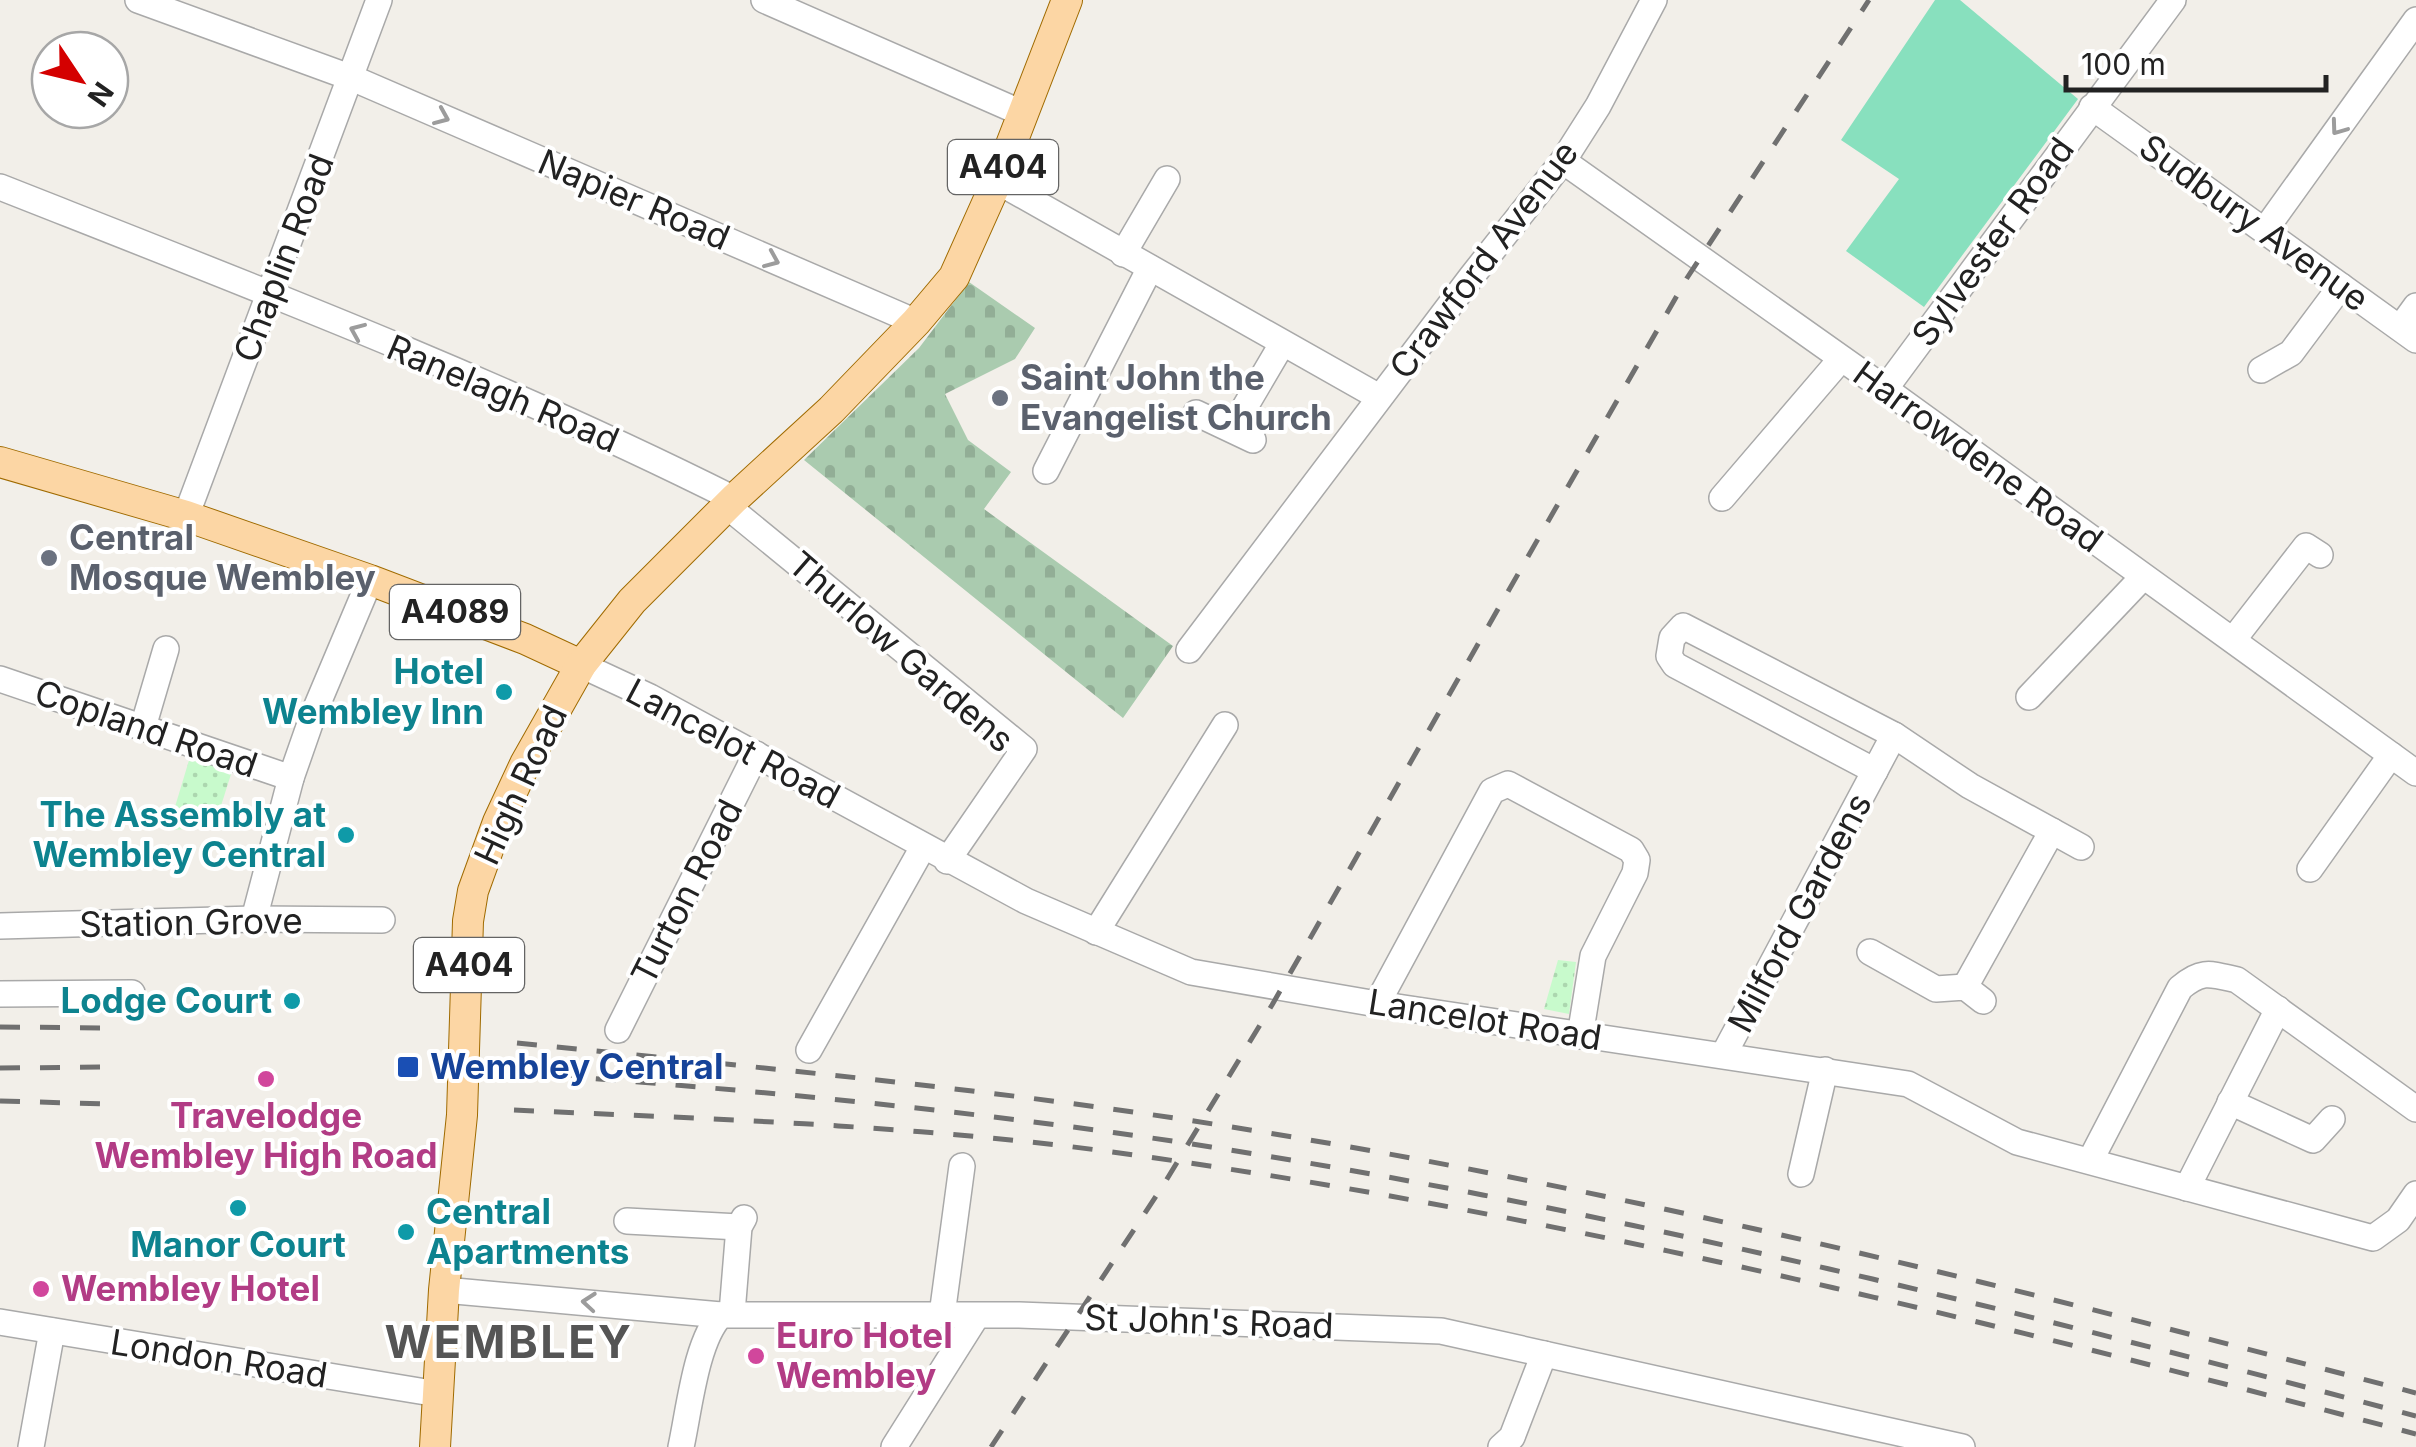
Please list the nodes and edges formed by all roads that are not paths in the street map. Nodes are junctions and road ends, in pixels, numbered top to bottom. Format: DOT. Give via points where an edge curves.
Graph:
graph roads {
  1 [pos="138,0"];
  2 [pos="379,0"];
  3 [pos="764,0"];
  4 [pos="1067,0"];
  5 [pos="1654,0"];
  6 [pos="2173,0"];
  7 [pos="2416,20"];
  8 [pos="352,78"];
  9 [pos="2092,107"];
  10 [pos="1024,114"];
  11 [pos="1564,161"];
  12 [pos="1166,179"];
  13 [pos="998,181"];
  14 [pos="0,188"];
  15 [pos="2264,230"];
  16 [pos="1123,254"];
  17 [pos="1150,268"];
  18 [pos="2340,286"];
  19 [pos="270,294"];
  20 [pos="2416,306"];
  21 [pos="916,322"];
  22 [pos="2408,334"];
  23 [pos="1282,344"];
  24 [pos="1841,359"];
  25 [pos="2261,370"];
  26 [pos="1885,389"];
  27 [pos="1379,397"];
  28 [pos="1196,413"];
  29 [pos="2,468"];
  30 [pos="1046,471"];
  31 [pos="1722,498"];
  32 [pos="730,502"];
  33 [pos="186,516"];
  34 [pos="2307,546"];
  35 [pos="2142,577"];
  36 [pos="370,580"];
  37 [pos="2232,640"];
  38 [pos="166,649"];
  39 [pos="1189,650"];
  40 [pos="581,664"];
  41 [pos="0,679"];
  42 [pos="2029,697"];
  43 [pos="143,726"];
  44 [pos="1225,726"];
  45 [pos="1894,735"];
  46 [pos="756,754"];
  47 [pos="2391,755"];
  48 [pos="1875,771"];
  49 [pos="2416,773"];
  50 [pos="292,778"];
  51 [pos="2052,831"];
  52 [pos="2081,846"];
  53 [pos="924,848"];
  54 [pos="947,861"];
  55 [pos="2310,870"];
  56 [pos="254,919"];
  57 [pos="382,920"];
  58 [pos="0,926"];
  59 [pos="1096,932"];
  60 [pos="1870,952"];
  61 [pos="0,994"];
  62 [pos="132,994"];
  63 [pos="1377,1004"];
  64 [pos="2278,1009"];
  65 [pos="618,1030"];
  66 [pos="1580,1036"];
  67 [pos="809,1050"];
  68 [pos="1724,1054"];
  69 [pos="1826,1070"];
  70 [pos="2230,1102"];
  71 [pos="2416,1109"];
  72 [pos="2332,1119"];
  73 [pos="2090,1161"];
  74 [pos="962,1166"];
  75 [pos="1801,1174"];
  76 [pos="2187,1188"];
  77 [pos="2416,1194"];
  78 [pos="626,1221"];
  79 [pos="444,1290"];
  80 [pos="727,1314"];
  81 [pos="942,1315"];
  82 [pos="976,1317"];
  83 [pos="0,1322"];
  84 [pos="52,1331"];
  85 [pos="1544,1354"];
  86 [pos="438,1394"];
  87 [pos="1871,1437"];
  88 [pos="32,1447"];
  89 [pos="435,1447"];
  90 [pos="681,1447"];
  91 [pos="894,1447"];
  92 [pos="1501,1447"];
  93 [pos="1962,1447"];
  1 -- 8 [label="street, Napier Road"];
  2 -- 8 [label="street, Chaplin Road"];
  3 -- 10 [label="street"];
  4 -- 10 [label="main road, A404"];
  5 -- 11 [label="street, Crawford Avenue"];
  6 -- 9 [label="street, Sylvester Road"];
  7 -- 15 [label="street, one-way"];
  8 -- 19 [label="street, Chaplin Road"];
  8 -- 21 [label="street, Napier Road, one-way"];
  9 -- 15 [label="street, Sudbury Avenue"];
  9 -- 26 [label="street, Sylvester Road"];
  10 -- 13 [label="main road, A404"];
  11 -- 24 [label="street, Harrowdene Road"];
  11 -- 27 [label="street, Crawford Avenue"];
  12 -- 16 [label="street"];
  13 -- 16 [label="street, Crawford Avenue"];
  13 -- 21 [label="main road, A404" via="954,278"];
  14 -- 19 [label="street, Ranelagh Road"];
  15 -- 18 [label="street, Sudbury Avenue"];
  16 -- 17 [label="street, Crawford Avenue"];
  17 -- 23 [label="street, Crawford Avenue"];
  17 -- 30 [label="street"];
  18 -- 22 [label="street, Sudbury Avenue"];
  18 -- 25 [label="street" via="2291,353"];
  32 -- 19 [label="street, Ranelagh Road, one-way" via="630,449"];
  19 -- 33 [label="street, Chaplin Road"];
  20 -- 22 [label="street"];
  21 -- 32 [label="main road, High Road / A404"];
  23 -- 27 [label="street, Crawford Avenue"];
  23 -- 28 [label="street" via="1242,434"];
  24 -- 26 [label="street, Harrowdene Road"];
  24 -- 31 [label="street"];
  26 -- 35 [label="street, Harrowdene Road"];
  27 -- 39 [label="street"];
  29 -- 33 [label="main road, A4089"];
  32 -- 40 [label="main road, High Road / A404" via="621,613"];
  32 -- 54 [label="street, Thurlow Gardens" via="1024,748"];
  33 -- 36 [label="main road, A4089"];
  34 -- 37 [label="street"];
  35 -- 37 [label="street, Harrowdene Road"];
  35 -- 42 [label="street"];
  36 -- 40 [label="main road, A4089"];
  36 -- 50 [label="street"];
  37 -- 47 [label="street, Harrowdene Road"];
  38 -- 43 [label="street"];
  40 -- 46 [label="street, Lancelot Road"];
  40 -- 79 [label="main road, High Road / A404" via="525,764 476,880"];
  41 -- 43 [label="street, Copland Road"];
  43 -- 50 [label="street, Copland Road"];
  44 -- 59 [label="street"];
  45 -- 48 [label="street, Milford Gardens"];
  45 -- 48 [label="street, Milford Gardens" via="1682,626 1672,638 1669,656 1676,665"];
  45 -- 51 [label="street, Milford Gardens"];
  46 -- 53 [label="street, Lancelot Road"];
  46 -- 65 [label="street, Turton Road"];
  47 -- 49 [label="street, Harrowdene Road"];
  47 -- 55 [label="street"];
  48 -- 68 [label="street, Milford Gardens"];
  50 -- 56 [label="street"];
  51 -- 52 [label="street, Milford Gardens"];
  51 -- 60 [label="street" via="1974,994 1936,989"];
  53 -- 54 [label="street, Lancelot Road"];
  53 -- 67 [label="street"];
  54 -- 59 [label="street, Lancelot Road"];
  56 -- 57 [label="street, Station Grove"];
  56 -- 58 [label="street, Station Grove"];
  59 -- 63 [label="street, Lancelot Road" via="1191,972"];
  61 -- 62 [label="street"];
  63 -- 66 [label="street, Lancelot Road"];
  63 -- 66 [label="street" via="1492,792 1508,784 1631,850 1637,860 1593,956"];
  64 -- 70 [label="street"];
  64 -- 71 [label="street"];
  64 -- 73 [label="street" via="2238,980 2194,976 2180,988"];
  66 -- 68 [label="street, Lancelot Road"];
  68 -- 69 [label="street, Lancelot Road"];
  69 -- 73 [label="street, Lancelot Road" via="1908,1084 2017,1142"];
  69 -- 75 [label="street"];
  70 -- 72 [label="street" via="2313,1140"];
  70 -- 76 [label="street"];
  73 -- 76 [label="street, Lancelot Road"];
  74 -- 81 [label="street"];
  76 -- 77 [label="street, Lancelot Road" via="2373,1238 2398,1220"];
  78 -- 80 [label="street" via="742,1223"];
  80 -- 79 [label="street, St John's Road, one-way"];
  79 -- 86 [label="main road, High Road / A404"];
  80 -- 81 [label="street, St John's Road"];
  80 -- 90 [label="street" via="712,1324 705,1342"];
  81 -- 82 [label="street, St John's Road"];
  82 -- 85 [label="street, St John's Road" via="1441,1331"];
  82 -- 91 [label="street"];
  83 -- 84 [label="street, London Road"];
  84 -- 86 [label="street, London Road"];
  84 -- 88 [label="street"];
  85 -- 87 [label="street, St John's Road"];
  85 -- 92 [label="street" via="1512,1437"];
  86 -- 89 [label="main road, High Road / A404"];
  87 -- 93 [label="street, St John's Road"];
}
